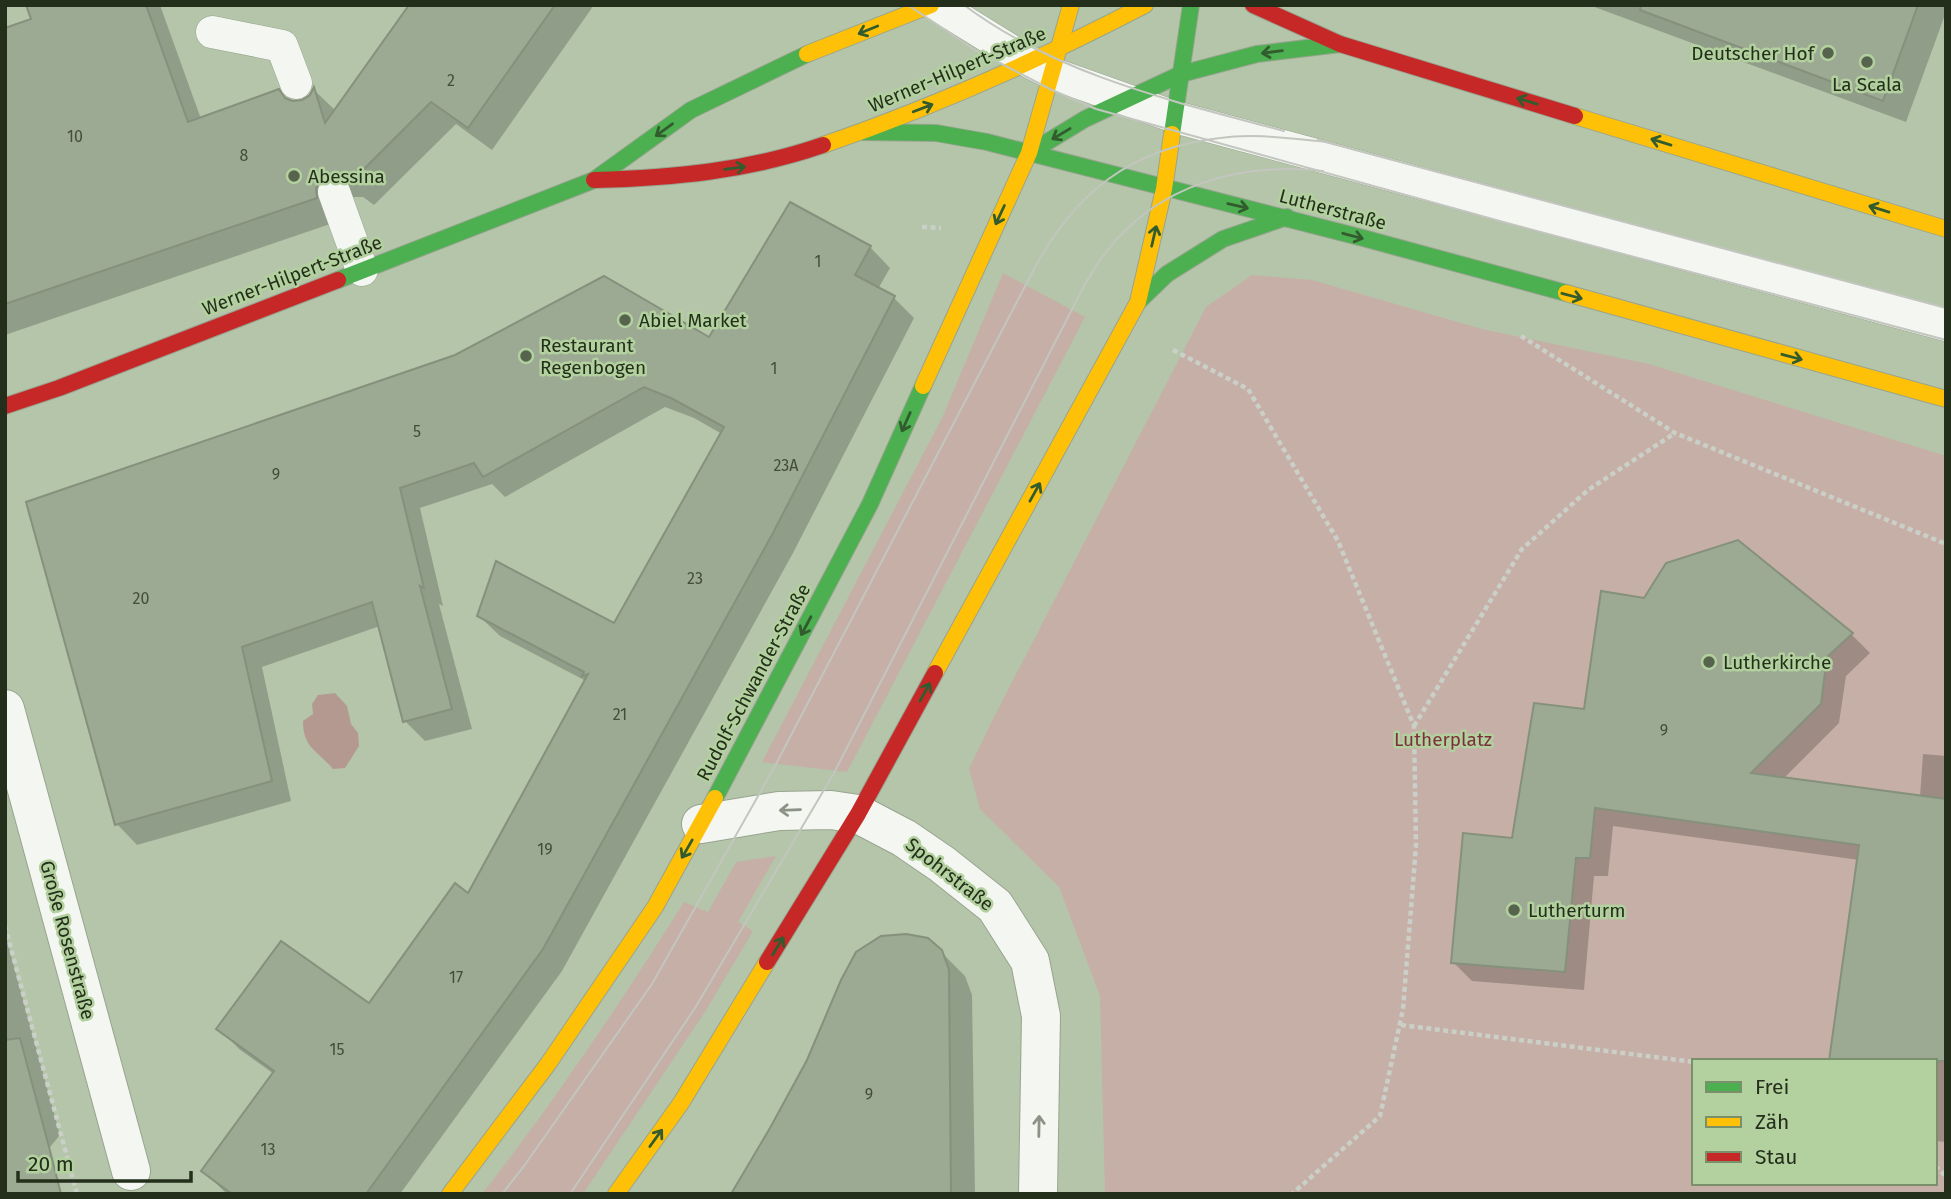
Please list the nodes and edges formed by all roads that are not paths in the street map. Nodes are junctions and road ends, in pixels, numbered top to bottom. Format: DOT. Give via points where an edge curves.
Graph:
graph roads {
  1 [pos="931,5"];
  2 [pos="937,5"];
  3 [pos="1071,5"];
  4 [pos="1145,5"];
  5 [pos="1191,5"];
  6 [pos="1253,5"];
  7 [pos="212,32"];
  8 [pos="1340,44"];
  9 [pos="1047,62"];
  10 [pos="1181,74"];
  11 [pos="296,83"];
  12 [pos="1126,100"];
  13 [pos="1175,117"];
  14 [pos="860,132"];
  15 [pos="1029,153"];
  16 [pos="594,180"];
  17 [pos="1164,189"];
  18 [pos="334,192"];
  19 [pos="1287,217"];
  20 [pos="1946,229"];
  21 [pos="362,270"];
  22 [pos="1138,302"];
  23 [pos="1946,325"];
  24 [pos="1946,399"];
  25 [pos="5,406"];
  26 [pos="5,709"];
  27 [pos="858,814"];
  28 [pos="701,824"];
  29 [pos="131,1171"];
  30 [pos="450,1194"];
  31 [pos="616,1194"];
  32 [pos="1038,1194"];
  1 -- 16 [label="main road, Werner-Hilpert-Straße, one-way" via="794,59 691,110"];
  2 -- 9 [label="lane"];
  3 -- 9 [label="main road, Rudolf-Schwander-Straße"];
  4 -- 9 [label="main road, Werner-Hilpert-Straße"];
  5 -- 10 [label="main road"];
  6 -- 8 [label="main road"];
  7 -- 11 [label="lane" via="282,46"];
  8 -- 10 [label="main road, one-way" via="1257,54"];
  20 -- 8 [label="main road, one-way"];
  9 -- 12 [label="lane"];
  14 -- 9 [label="main road, Werner-Hilpert-Straße, one-way"];
  9 -- 15 [label="main road, Rudolf-Schwander-Straße"];
  10 -- 12 [label="main road"];
  10 -- 13 [label="main road"];
  12 -- 13 [label="lane"];
  12 -- 15 [label="main road, one-way"];
  13 -- 17 [label="main road"];
  13 -- 23 [label="lane"];
  14 -- 15 [label="main road, Werner-Hilpert-Straße" via="923,132"];
  16 -- 14 [label="main road, Werner-Hilpert-Straße, one-way" via="747,167"];
  15 -- 17 [label="main road, Lutherstraße"];
  15 -- 28 [label="main road, Rudolf-Schwander-Straße, one-way" via="870,504"];
  16 -- 21 [label="main road, Werner-Hilpert-Straße"];
  17 -- 19 [label="main road, Lutherstraße, one-way"];
  22 -- 17 [label="main road, one-way"];
  18 -- 21 [label="lane"];
  19 -- 22 [label="main road" via="1223,239 1167,274"];
  19 -- 24 [label="main road, Lutherstraße, one-way"];
  21 -- 25 [label="main road, Werner-Hilpert-Straße"];
  27 -- 22 [label="main road, one-way"];
  26 -- 29 [label="street, Große Rosenstraße"];
  27 -- 28 [label="street, Spohrstraße, one-way" via="779,811"];
  31 -- 27 [label="main road, one-way" via="681,1103"];
  32 -- 27 [label="street, Spohrstraße, one-way" via="1041,1016 1030,961 995,906 904,838"];
  28 -- 30 [label="main road, Rudolf-Schwander-Straße, one-way" via="654,906 548,1064"];
}
